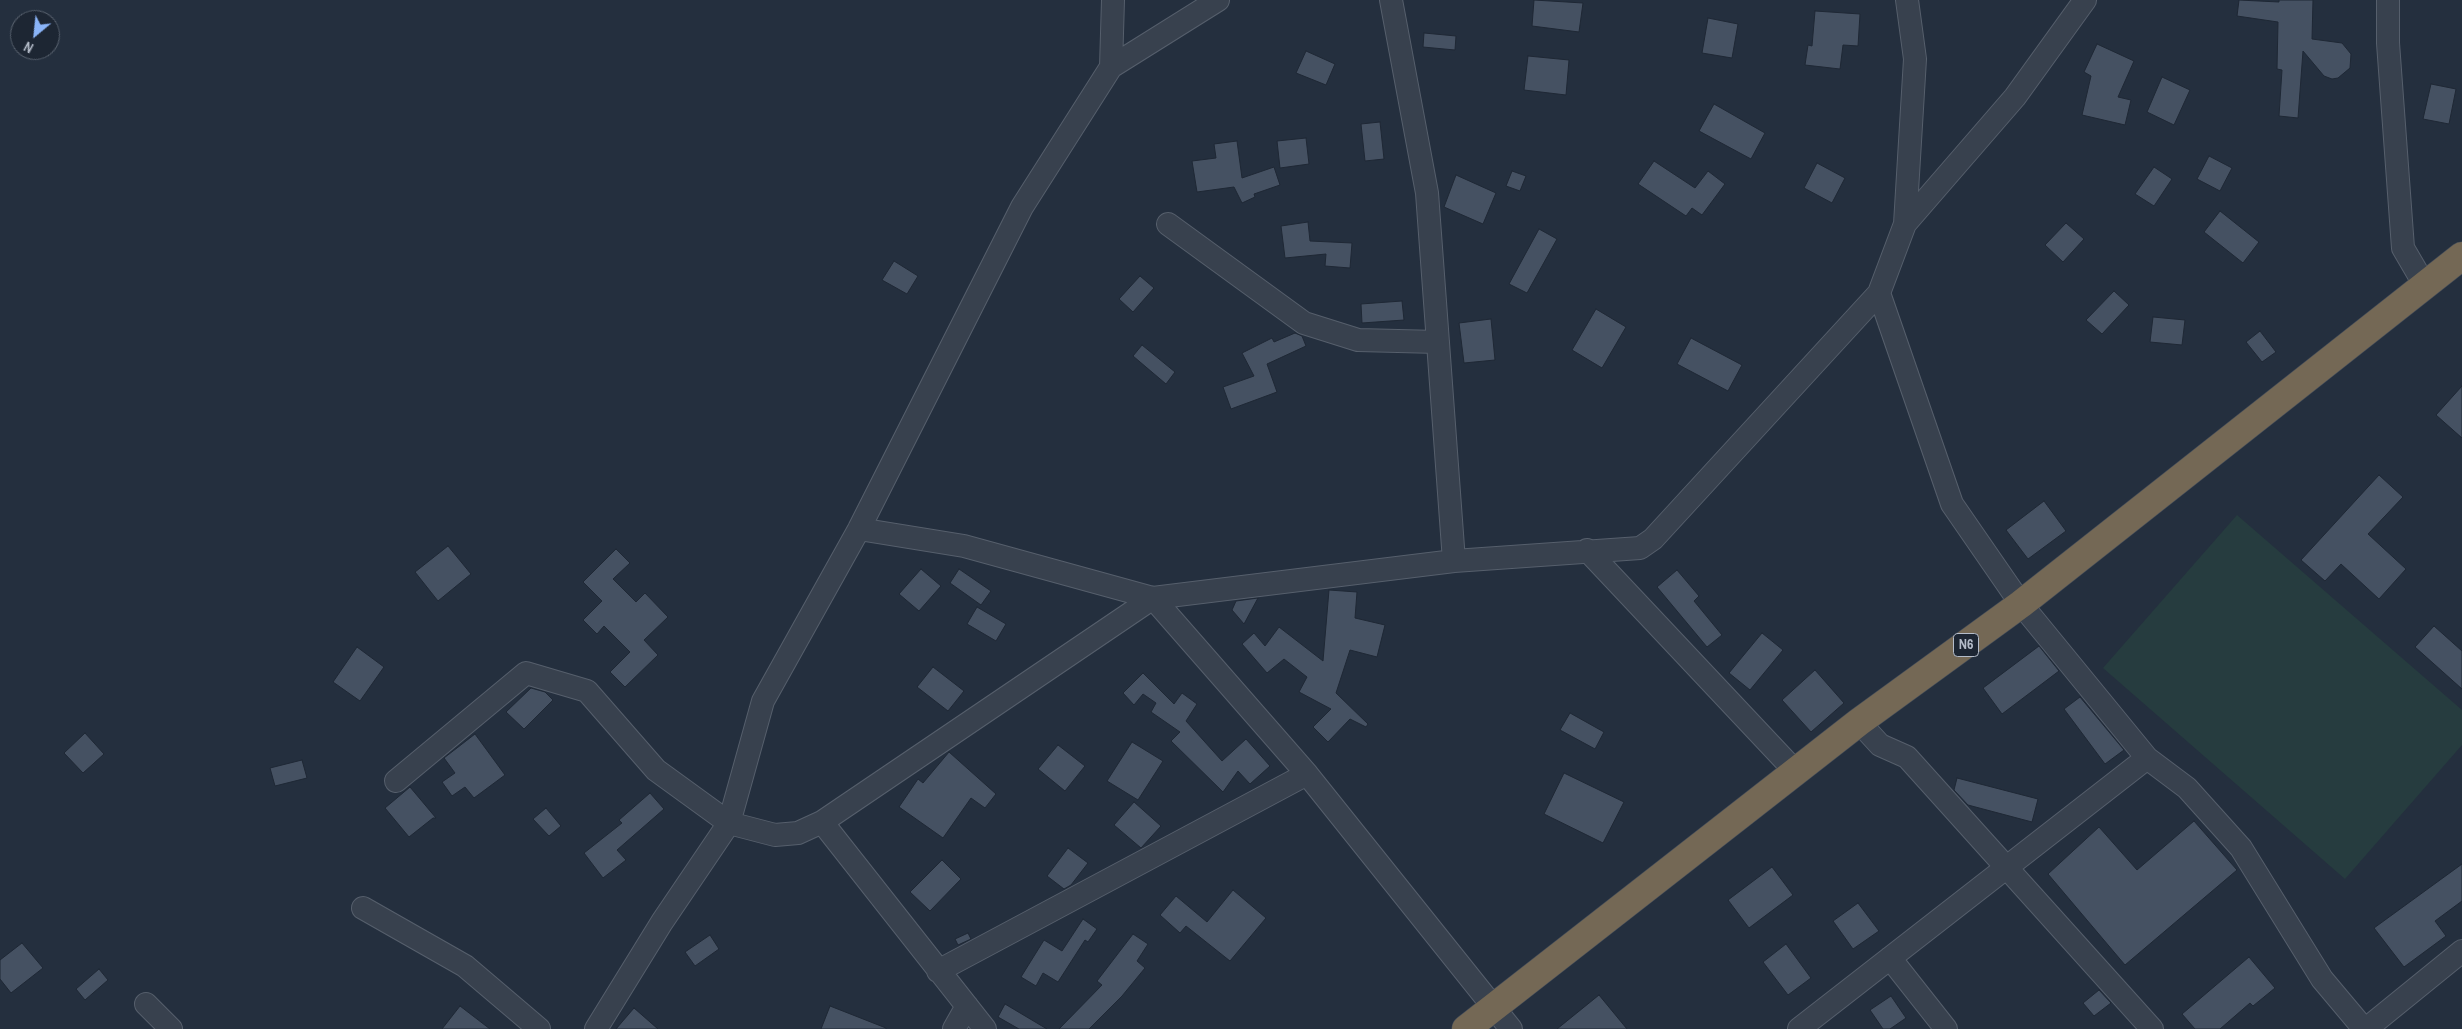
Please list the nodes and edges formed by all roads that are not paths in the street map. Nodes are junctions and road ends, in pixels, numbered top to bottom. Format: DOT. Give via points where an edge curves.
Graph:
graph roads {
  1 [pos="1113,0"];
  2 [pos="1218,0"];
  3 [pos="1390,0"];
  4 [pos="1907,0"];
  5 [pos="2086,0"];
  6 [pos="2388,0"];
  7 [pos="1111,67"];
  8 [pos="1168,224"];
  9 [pos="1905,224"];
  10 [pos="2462,256"];
  11 [pos="2424,284"];
  12 [pos="1879,293"];
  13 [pos="1438,342"];
  14 [pos="859,529"];
  15 [pos="1586,550"];
  16 [pos="1454,561"];
  17 [pos="1153,598"];
  18 [pos="2021,604"];
  19 [pos="1859,722"];
  20 [pos="2147,758"];
  21 [pos="1796,771"];
  22 [pos="1307,774"];
  23 [pos="396,781"];
  24 [pos="822,822"];
  25 [pos="729,823"];
  26 [pos="2006,868"];
  27 [pos="363,908"];
  28 [pos="2462,951"];
  29 [pos="1890,958"];
  30 [pos="938,971"];
  31 [pos="146,1004"];
  32 [pos="966,1006"];
  33 [pos="1494,1007"];
  34 [pos="170,1029"];
  35 [pos="539,1029"];
  36 [pos="596,1029"];
  37 [pos="954,1029"];
  38 [pos="986,1029"];
  39 [pos="1466,1029"];
  40 [pos="1511,1029"];
  41 [pos="1799,1029"];
  42 [pos="1946,1029"];
  43 [pos="2152,1029"];
  44 [pos="2365,1029"];
  1 -- 7 [label="street"];
  2 -- 7 [label="street"];
  3 -- 13 [label="street" via="1427,193"];
  4 -- 9 [label="street" via="1915,59"];
  5 -- 9 [label="street" via="2015,97"];
  6 -- 11 [label="street" via="2388,43 2403,248"];
  7 -- 14 [label="street" via="1022,207"];
  8 -- 13 [label="street" via="1304,323 1358,340"];
  9 -- 12 [label="street"];
  10 -- 11 [label="highway, N6"];
  11 -- 18 [label="highway, N6"];
  12 -- 15 [label="street" via="1653,539 1640,548"];
  12 -- 18 [label="street" via="1952,504"];
  13 -- 16 [label="street"];
  14 -- 17 [label="street" via="964,546"];
  14 -- 25 [label="street" via="763,701"];
  15 -- 16 [label="street"];
  15 -- 21 [label="street"];
  16 -- 17 [label="street"];
  17 -- 22 [label="street"];
  17 -- 24 [label="street"];
  18 -- 19 [label="highway, N6"];
  18 -- 20 [label="street"];
  19 -- 21 [label="highway, N6"];
  19 -- 26 [label="street" via="1880,745 1907,757"];
  20 -- 26 [label="street"];
  20 -- 44 [label="street" via="2187,788 2241,848 2322,980"];
  21 -- 33 [label="highway, N6"];
  22 -- 30 [label="street"];
  22 -- 33 [label="street"];
  23 -- 25 [label="street" via="526,673 587,692 656,770"];
  24 -- 25 [label="street" via="798,834 775,835"];
  24 -- 30 [label="street"];
  25 -- 36 [label="street" via="662,922"];
  26 -- 29 [label="street"];
  26 -- 43 [label="street"];
  27 -- 35 [label="street" via="465,966"];
  28 -- 44 [label="street"];
  29 -- 41 [label="street"];
  29 -- 42 [label="street"];
  30 -- 32 [label="street"];
  31 -- 34 [label="street"];
  32 -- 37 [label="street"];
  32 -- 38 [label="street"];
  33 -- 39 [label="highway, N6"];
  33 -- 40 [label="street"];
}
